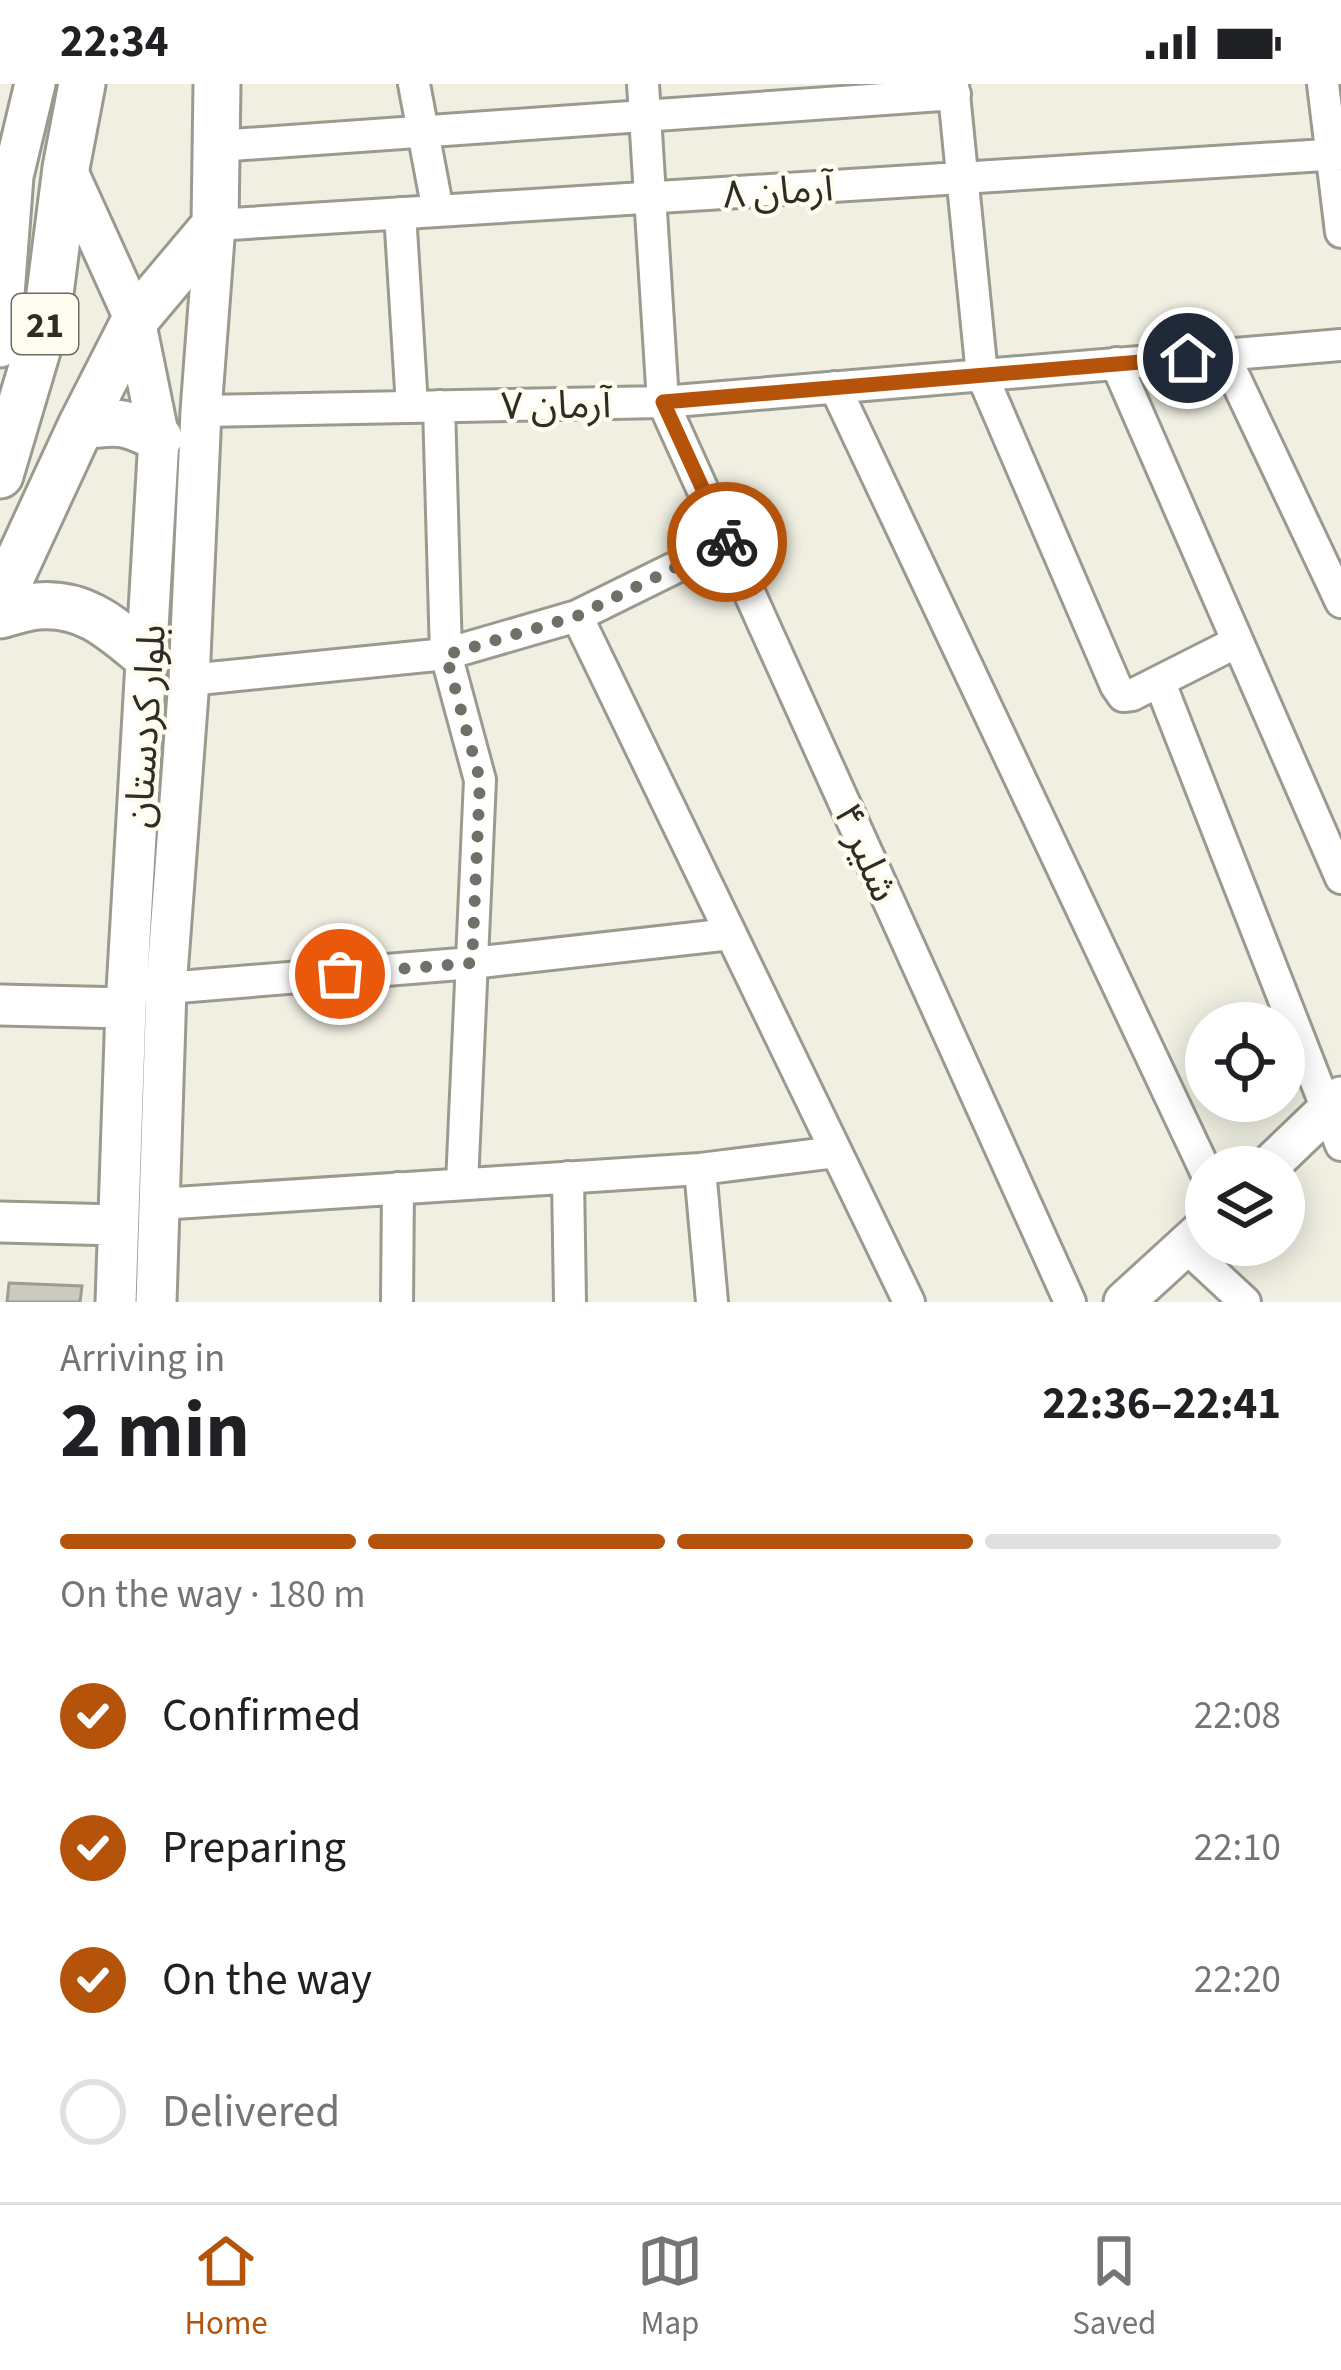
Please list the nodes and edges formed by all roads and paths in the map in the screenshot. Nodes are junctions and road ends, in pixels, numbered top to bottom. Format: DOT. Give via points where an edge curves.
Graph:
graph roads {
  1 [pos="35,84"];
  2 [pos="82,84"];
  3 [pos="218,84"];
  4 [pos="414,84"];
  5 [pos="643,84"];
  6 [pos="1323,84"];
  7 [pos="954,89"];
  8 [pos="647,116"];
  9 [pos="422,131"];
  10 [pos="218,146"];
  11 [pos="1336,154"];
  12 [pos="66,168"];
  13 [pos="6,175"];
  14 [pos="963,178"];
  15 [pos="650,198"];
  16 [pos="438,211"];
  17 [pos="400,213"];
  18 [pos="215,225"];
  19 [pos="1341,232"];
  20 [pos="135,320"];
  21 [pos="1341,344"];
  22 [pos="0,347"];
  23 [pos="1224,355"];
  24 [pos="1116,363"];
  25 [pos="982,375"];
  26 [pos="836,387"];
  27 [pos="663,402"];
  28 [pos="425,406"];
  29 [pos="201,411"];
  30 [pos="81,426"];
  31 [pos="159,438"];
  32 [pos="0,476"];
  33 [pos="727,542"];
  34 [pos="0,601"];
  35 [pos="1341,602"];
  36 [pos="0,615"];
  37 [pos="577,616"];
  38 [pos="1237,642"];
  39 [pos="446,655"];
  40 [pos="148,658"];
  41 [pos="189,680"];
  42 [pos="1160,683"];
  43 [pos="1341,878"];
  44 [pos="731,934"];
  45 [pos="472,963"];
  46 [pos="166,988"];
  47 [pos="0,1005"];
  48 [pos="126,1008"];
  49 [pos="1336,1118"];
  50 [pos="1194,1146"];
  51 [pos="1297,1146"];
  52 [pos="836,1151"];
  53 [pos="700,1169"];
  54 [pos="568,1178"];
  55 [pos="462,1184"];
  56 [pos="398,1189"];
  57 [pos="160,1204"];
  58 [pos="0,1222"];
  59 [pos="118,1225"];
  60 [pos="1185,1247"];
  61 [pos="1218,1266"];
  62 [pos="116,1302"];
  63 [pos="156,1302"];
  64 [pos="397,1302"];
  65 [pos="570,1302"];
  66 [pos="712,1302"];
  67 [pos="909,1302"];
  68 [pos="1070,1302"];
  69 [pos="1124,1302"];
  70 [pos="1245,1302"];
  1 -- 13 [label="main road"];
  2 -- 12 [label="main road, 21"];
  3 -- 10 [label="main road"];
  4 -- 9 [label="street"];
  5 -- 8 [label="street"];
  6 -- 11 [label="street"];
  7 -- 8 [label="street"];
  7 -- 14 [label="street"];
  8 -- 9 [label="street"];
  8 -- 15 [label="street"];
  9 -- 10 [label="street"];
  9 -- 16 [label="street"];
  10 -- 18 [label="main road"];
  11 -- 14 [label="street, آرمان ۸"];
  11 -- 19 [label="street"];
  12 -- 20 [label="main road, بلوار کردستان"];
  12 -- 32 [label="main road, 21" via="47,317"];
  13 -- 22 [label="main road"];
  14 -- 15 [label="street, آرمان ۸"];
  14 -- 25 [label="street"];
  15 -- 16 [label="street, آرمان ۸"];
  15 -- 27 [label="street"];
  16 -- 17 [label="street, آرمان ۸"];
  17 -- 18 [label="street, آرمان ۸"];
  17 -- 28 [label="street"];
  18 -- 20 [label="main road"];
  18 -- 29 [label="main road, بلوار کردستان"];
  20 -- 30 [label="main road"];
  20 -- 31 [label="main road, بلوار کردستان"];
  21 -- 23 [label="street, آرمان ۷"];
  23 -- 24 [label="street, آرمان ۷"];
  23 -- 35 [label="street"];
  24 -- 25 [label="street, آرمان ۷"];
  24 -- 38 [label="street"];
  25 -- 26 [label="street, آرمان ۷"];
  25 -- 42 [label="street" via="1116,686 1132,695"];
  26 -- 27 [label="street, آرمان ۷"];
  26 -- 50 [label="street"];
  27 -- 28 [label="street, آرمان ۷"];
  27 -- 33 [label="street, شلیر ۴"];
  28 -- 29 [label="street, آرمان ۷"];
  28 -- 39 [label="street"];
  29 -- 41 [label="main road, بلوار کردستان"];
  30 -- 31 [label="main road" via="117,421"];
  30 -- 34 [label="main road"];
  31 -- 40 [label="main road, بلوار کردستان"];
  33 -- 37 [label="street"];
  33 -- 68 [label="street, شلیر ۴"];
  36 -- 40 [label="main road" via="71,609 103,620"];
  37 -- 39 [label="street"];
  37 -- 44 [label="street"];
  38 -- 42 [label="street"];
  38 -- 43 [label="street"];
  39 -- 41 [label="street"];
  39 -- 45 [label="street" via="480,780"];
  40 -- 48 [label="main road, بلوار کردستان"];
  41 -- 46 [label="main road, بلوار کردستان"];
  42 -- 49 [label="street"];
  44 -- 45 [label="street"];
  44 -- 52 [label="street"];
  45 -- 46 [label="street"];
  45 -- 55 [label="street"];
  46 -- 57 [label="main road, بلوار کردستان"];
  47 -- 48 [label="main road"];
  48 -- 59 [label="main road, بلوار کردستان"];
  49 -- 51 [label="main road"];
  52 -- 53 [label="street"];
  52 -- 67 [label="street"];
  53 -- 54 [label="street"];
  53 -- 66 [label="street"];
  54 -- 55 [label="street"];
  54 -- 65 [label="street"];
  55 -- 56 [label="street"];
  56 -- 57 [label="street"];
  56 -- 64 [label="street"];
  57 -- 63 [label="main road, بلوار کردستان"];
  58 -- 59 [label="main road"];
  59 -- 62 [label="main road, بلوار کردستان"];
  60 -- 69 [label="main road"];
  61 -- 70 [label="street"];
}
